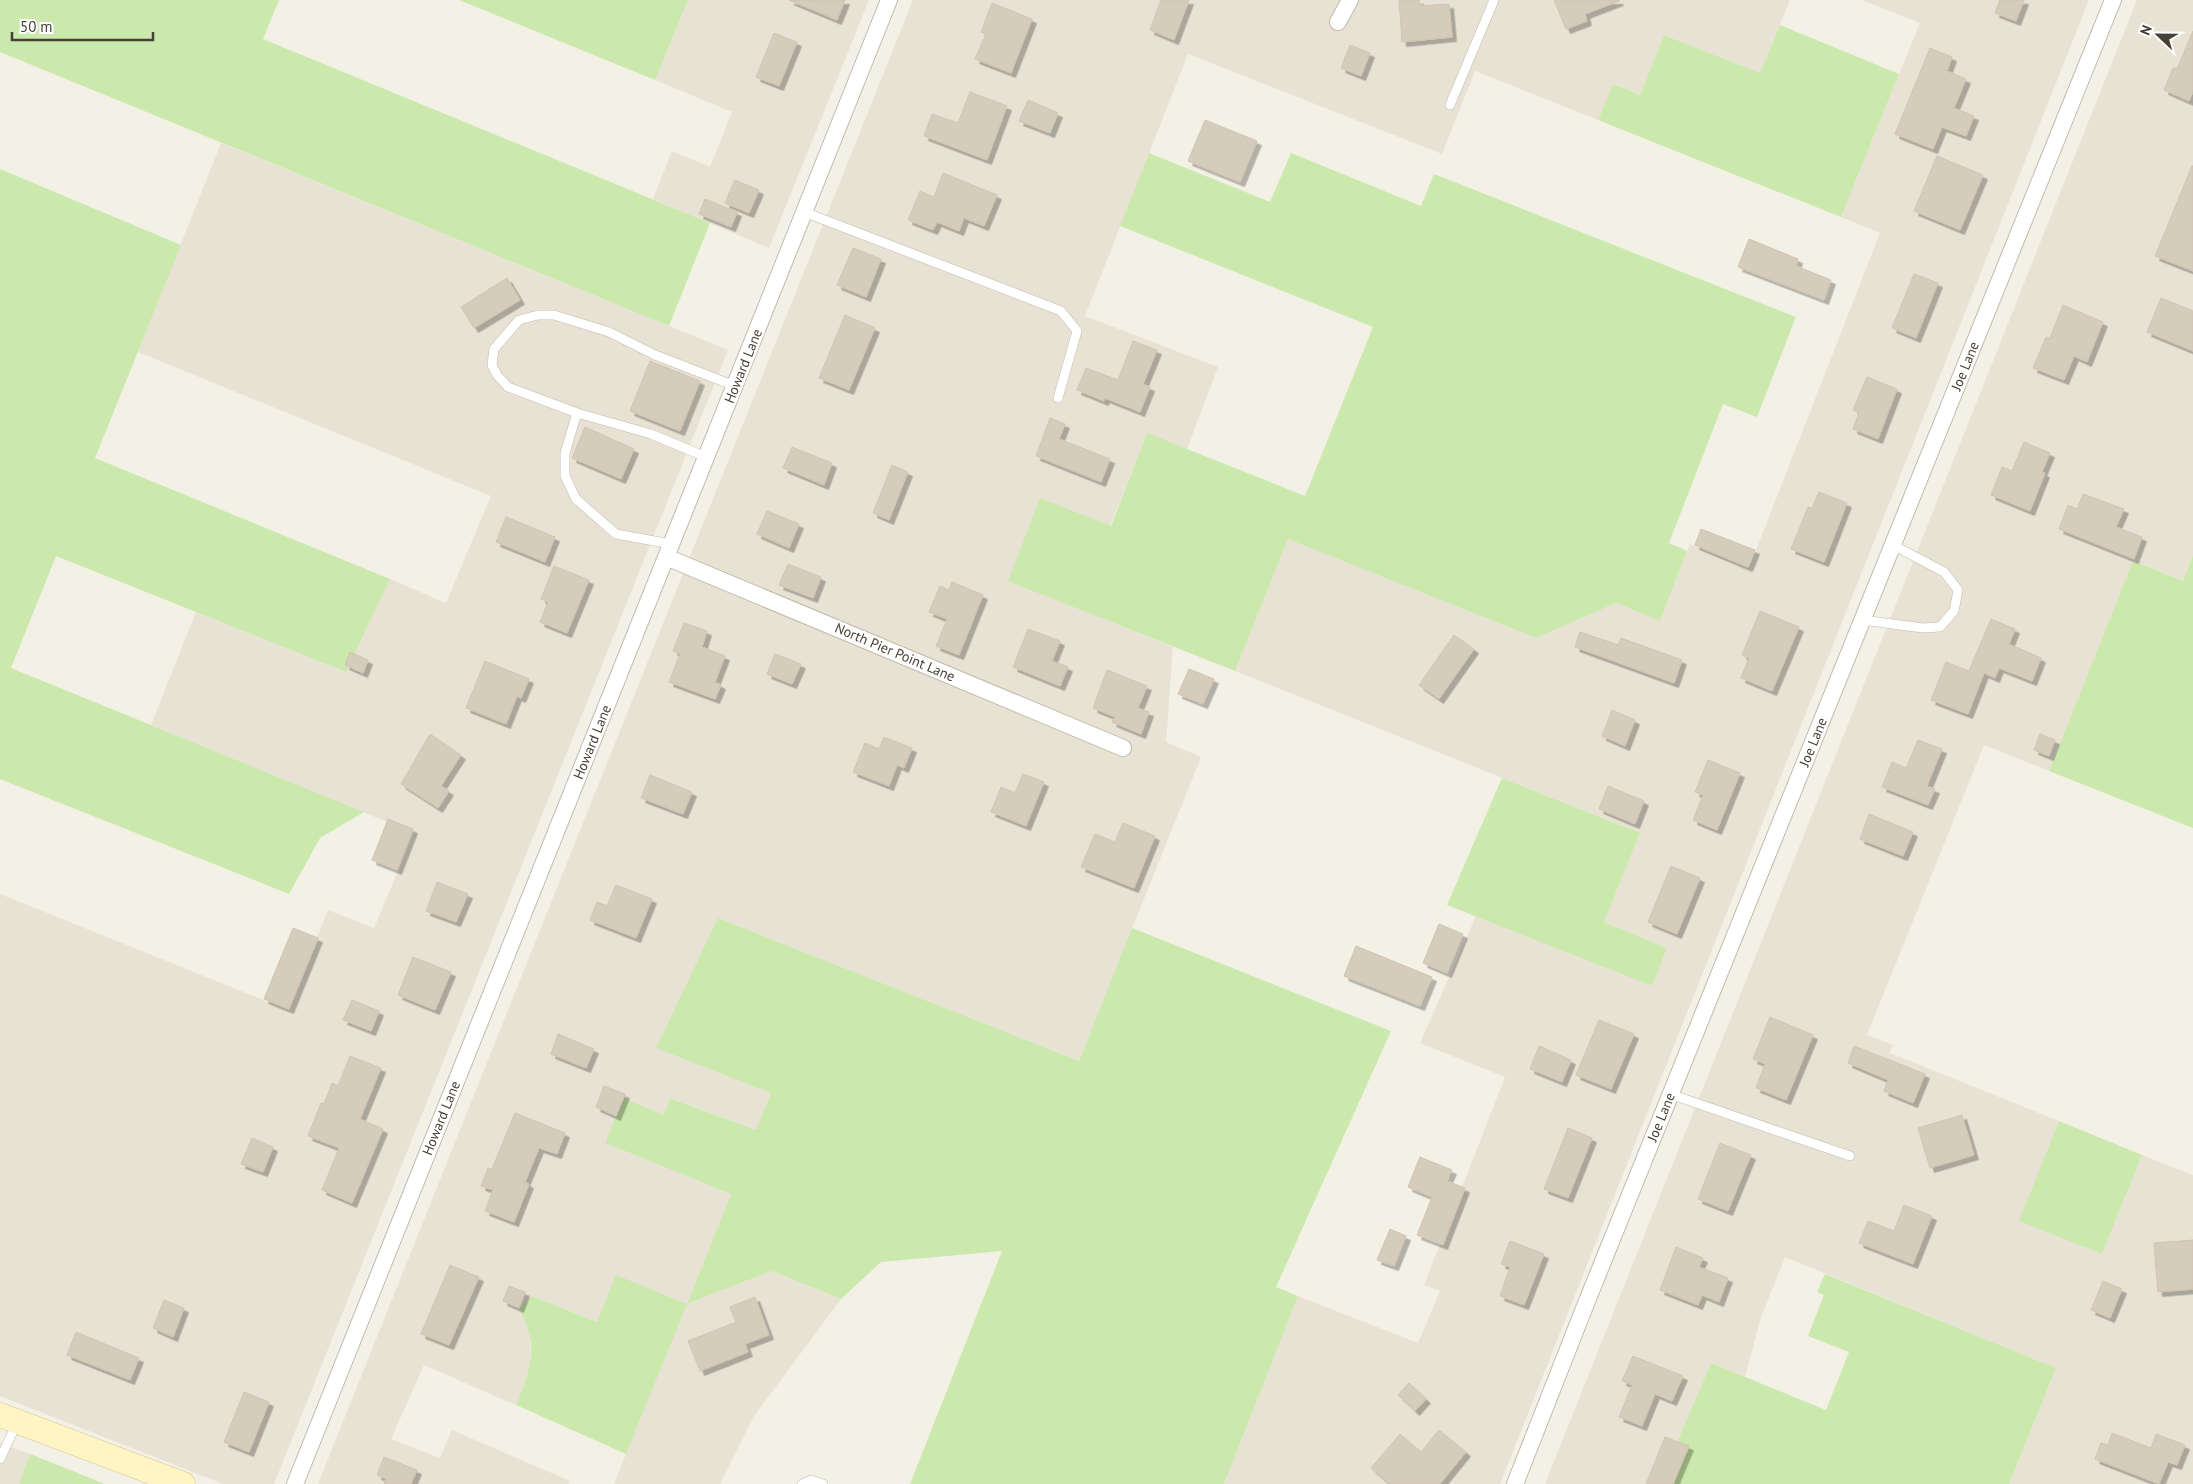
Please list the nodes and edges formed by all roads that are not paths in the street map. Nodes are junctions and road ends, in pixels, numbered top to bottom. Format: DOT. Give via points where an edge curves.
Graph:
graph roads {
  1 [pos="889,0"];
  2 [pos="1350,0"];
  3 [pos="1494,0"];
  4 [pos="2113,0"];
  5 [pos="1338,22"];
  6 [pos="1450,105"];
  7 [pos="804,212"];
  8 [pos="735,386"];
  9 [pos="1058,398"];
  10 [pos="577,413"];
  11 [pos="706,457"];
  12 [pos="1892,545"];
  13 [pos="669,550"];
  14 [pos="1862,620"];
  15 [pos="1123,748"];
  16 [pos="1670,1094"];
  17 [pos="1850,1156"];
  18 [pos="9,1419"];
  19 [pos="0,1460"];
  20 [pos="183,1484"];
  21 [pos="295,1484"];
  22 [pos="802,1484"];
  23 [pos="823,1484"];
  24 [pos="1515,1484"];
  1 -- 7 [label="street, Howard Lane"];
  2 -- 5 [label="street"];
  3 -- 6 [label="lane"];
  4 -- 12 [label="street, Joe Lane"];
  7 -- 8 [label="street, Howard Lane"];
  7 -- 9 [label="lane" via="1061,311 1077,331"];
  8 -- 10 [label="lane" via="656,355 609,332 554,315 518,320 494,349 492,365 497,375 508,387"];
  8 -- 11 [label="street, Howard Lane"];
  10 -- 11 [label="lane" via="651,434"];
  10 -- 13 [label="lane" via="565,453 565,476 576,499 616,534"];
  11 -- 13 [label="street, Howard Lane"];
  12 -- 14 [label="street, Joe Lane"];
  12 -- 14 [label="lane" via="1944,572 1958,590 1954,611 1940,626 1923,628"];
  13 -- 15 [label="street, North Pier Point Lane"];
  13 -- 21 [label="street, Howard Lane"];
  14 -- 16 [label="street, Joe Lane"];
  16 -- 17 [label="lane"];
  16 -- 24 [label="street, Joe Lane"];
  18 -- 19 [label="lane"];
  18 -- 20 [label="main road"];
  22 -- 23 [label="lane" via="810,1480"];
}
